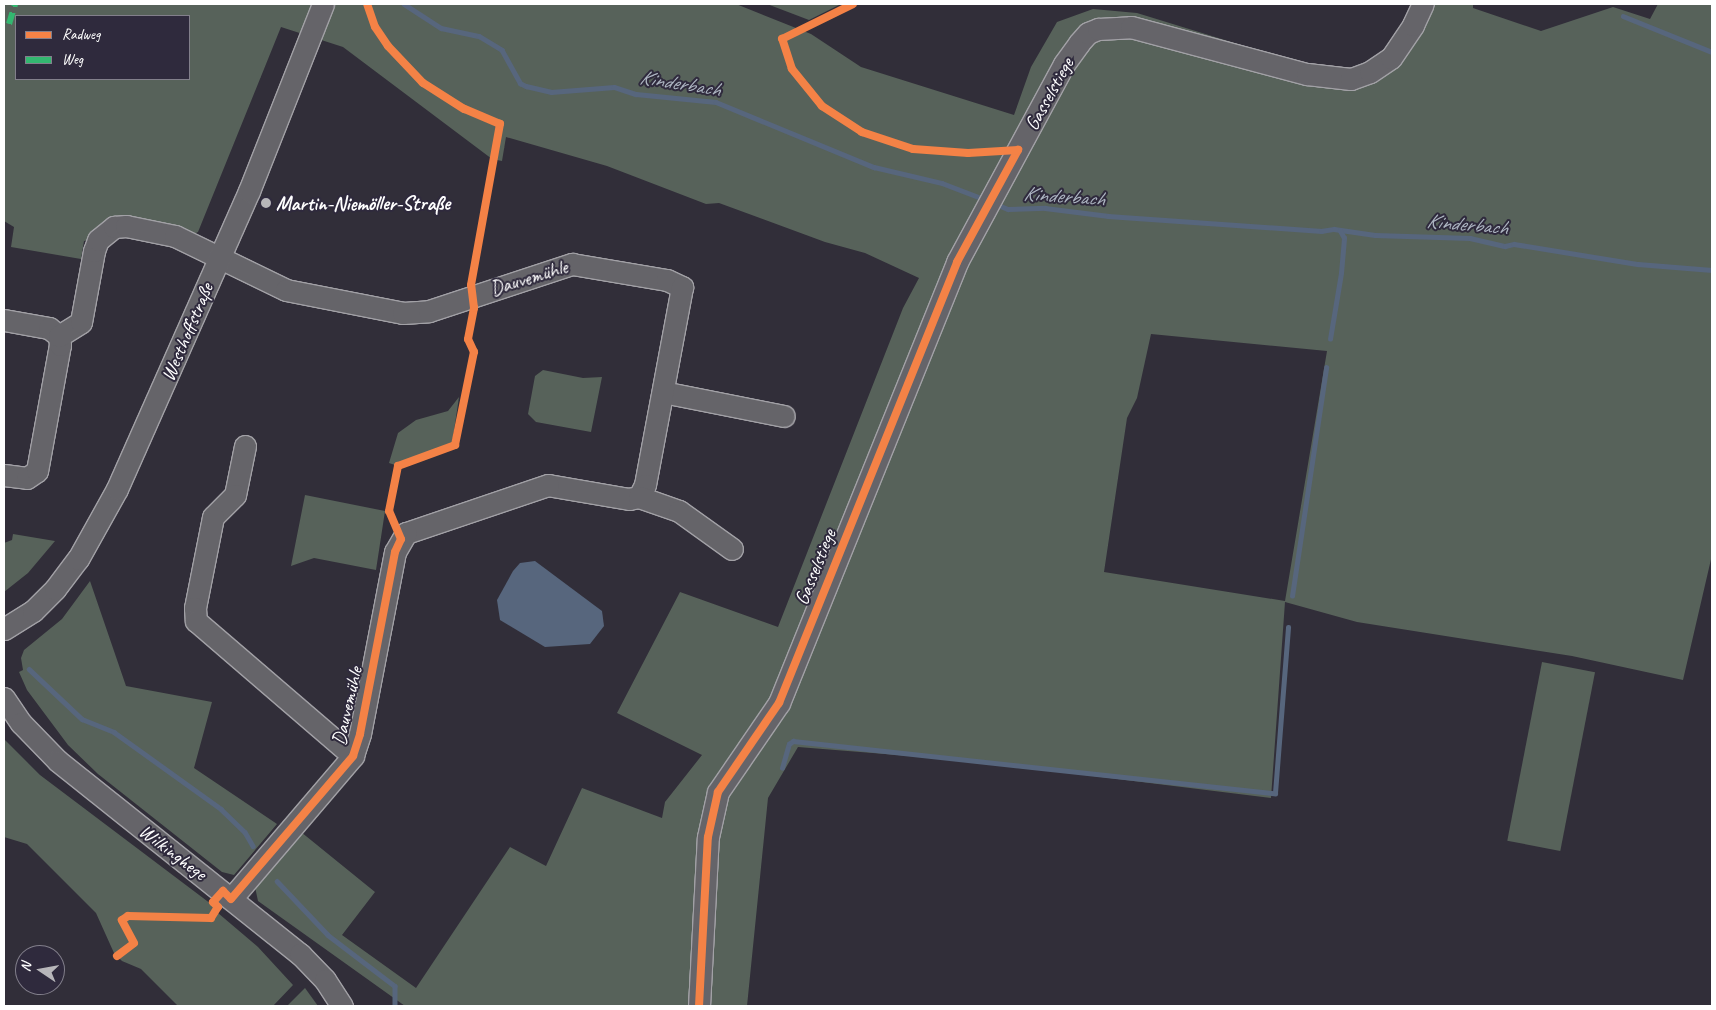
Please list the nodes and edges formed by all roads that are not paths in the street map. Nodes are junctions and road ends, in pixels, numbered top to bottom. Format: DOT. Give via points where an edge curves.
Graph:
graph roads {
  1 [pos="323,4"];
  2 [pos="1423,4"];
  3 [pos="219,256"];
  4 [pos="4,320"];
  5 [pos="59,336"];
  6 [pos="663,392"];
  7 [pos="784,416"];
  8 [pos="245,446"];
  9 [pos="4,475"];
  10 [pos="639,496"];
  11 [pos="732,549"];
  12 [pos="4,629"];
  13 [pos="4,698"];
  14 [pos="353,756"];
  15 [pos="231,898"];
  16 [pos="342,1006"];
  17 [pos="699,1006"];
  1 -- 3 [label="street, Westhoffstraße" via="268,145"];
  2 -- 17 [label="street, Gasselstiege" via="1413,26 1390,58 1370,72 1351,79 1307,74 1131,27 1098,29 1088,33 1064,64 957,262 779,703 718,792 708,838"];
  3 -- 5 [label="street" via="175,236 126,226 109,230 98,240 94,251 81,322"];
  3 -- 6 [label="street, Dauvemühle" via="286,290 409,314 429,311 572,264 677,283 682,287 682,297"];
  3 -- 12 [label="street, Westhoffstraße" via="120,480 78,559 33,611"];
  4 -- 5 [label="street" via="49,328"];
  5 -- 9 [label="street" via="40,464 33,476"];
  6 -- 7 [label="street"];
  6 -- 10 [label="street, Dauvemühle" via="645,485"];
  8 -- 14 [label="street, Dauvemühle" via="236,495 213,516 195,608 196,621"];
  10 -- 11 [label="street, Dauvemühle" via="679,511"];
  10 -- 14 [label="street, Dauvemühle" via="629,499 548,485 406,533 395,552"];
  13 -- 15 [label="street, Wilkinghege" via="32,735 58,761"];
  14 -- 15 [label="street, Dauvemühle"];
  15 -- 16 [label="street, Wilkinghege" via="314,968"];
}
